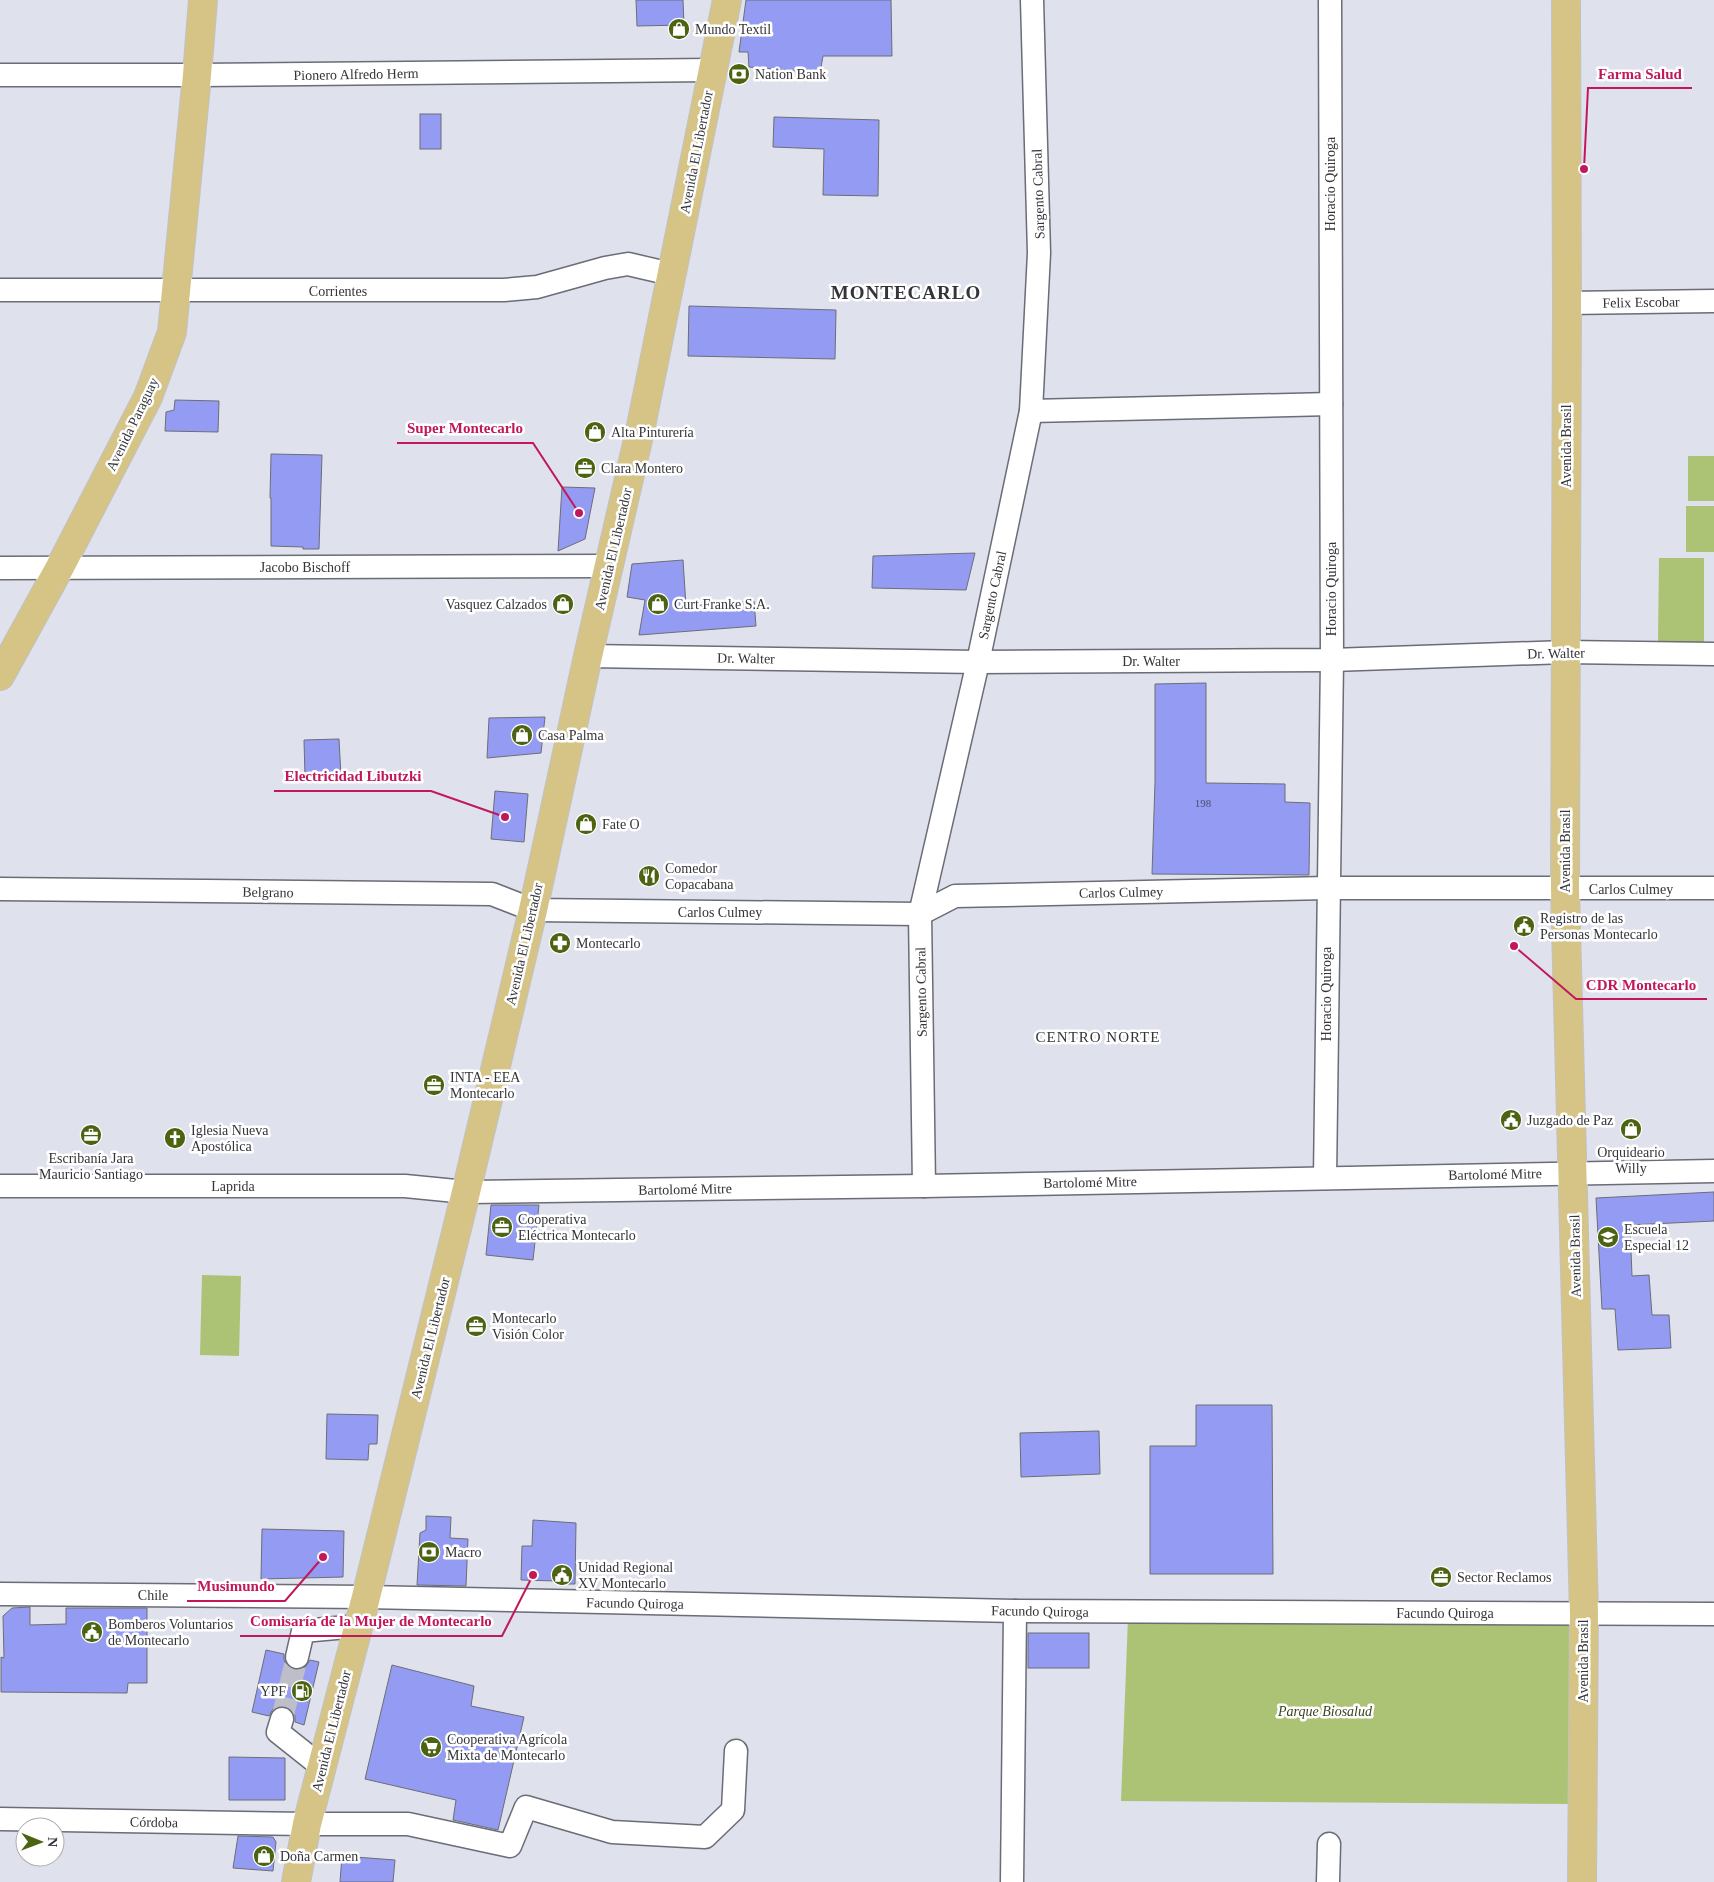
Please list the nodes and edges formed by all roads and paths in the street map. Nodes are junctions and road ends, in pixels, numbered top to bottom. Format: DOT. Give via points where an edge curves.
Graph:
graph roads {
  1 [pos="203,0"];
  2 [pos="727,0"];
  3 [pos="1032,0"];
  4 [pos="1330,0"];
  5 [pos="1566,0"];
  6 [pos="712,70"];
  7 [pos="0,75"];
  8 [pos="197,75"];
  9 [pos="672,274"];
  10 [pos="0,290"];
  11 [pos="175,291"];
  12 [pos="1714,302"];
  13 [pos="1567,303"];
  14 [pos="1331,404"];
  15 [pos="1031,411"];
  16 [pos="610,566"];
  17 [pos="60,567"];
  18 [pos="0,568"];
  19 [pos="1565,652"];
  20 [pos="1714,654"];
  21 [pos="588,656"];
  22 [pos="1332,660"];
  23 [pos="978,662"];
  24 [pos="0,676"];
  25 [pos="1327,888"];
  26 [pos="1714,888"];
  27 [pos="0,889"];
  28 [pos="1565,889"];
  29 [pos="533,910"];
  30 [pos="920,914"];
  31 [pos="1714,1171"];
  32 [pos="1573,1173"];
  33 [pos="1325,1178"];
  34 [pos="0,1186"];
  35 [pos="924,1186"];
  36 [pos="466,1192"];
  37 [pos="0,1594"];
  38 [pos="366,1597"];
  39 [pos="1015,1611"];
  40 [pos="1584,1614"];
  41 [pos="1714,1614"];
  42 [pos="358,1626"];
  43 [pos="297,1657"];
  44 [pos="282,1720"];
  45 [pos="736,1751"];
  46 [pos="322,1766"];
  47 [pos="0,1819"];
  48 [pos="307,1824"];
  49 [pos="1329,1844"];
  50 [pos="296,1882"];
  51 [pos="1012,1882"];
  52 [pos="1328,1882"];
  53 [pos="1582,1882"];
  1 -- 8 [label="main road, Avenida Paraguay"];
  2 -- 6 [label="main road, Avenida El Libertador"];
  3 -- 15 [label="street, Sargento Cabral" via="1039,253"];
  4 -- 14 [label="street, Horacio Quiroga"];
  5 -- 13 [label="main road, Avenida Brasil"];
  6 -- 8 [label="street, Pionero Alfredo Herm"];
  6 -- 9 [label="main road, Avenida El Libertador"];
  7 -- 8 [label="street, Pionero Alfredo Herm"];
  8 -- 11 [label="main road, Avenida Paraguay"];
  9 -- 11 [label="street, Corrientes" via="628,264 537,287 504,290"];
  9 -- 16 [label="main road, Avenida El Libertador"];
  10 -- 11 [label="street, Corrientes"];
  11 -- 17 [label="main road, Avenida Paraguay" via="172,332 148,397"];
  12 -- 13 [label="street, Felix Escobar"];
  13 -- 19 [label="main road, Avenida Brasil"];
  14 -- 15 [label="street"];
  14 -- 22 [label="street, Horacio Quiroga"];
  15 -- 23 [label="street, Sargento Cabral"];
  16 -- 17 [label="street, Jacobo Bischoff"];
  16 -- 21 [label="main road, Avenida El Libertador"];
  17 -- 18 [label="street, Jacobo Bischoff"];
  17 -- 24 [label="main road, Avenida Paraguay"];
  19 -- 20 [label="street, Dr. Walter"];
  19 -- 22 [label="street, Dr. Walter"];
  19 -- 28 [label="main road, Avenida Brasil"];
  21 -- 23 [label="street, Dr. Walter"];
  21 -- 29 [label="main road, Avenida El Libertador"];
  22 -- 23 [label="street, Dr. Walter"];
  22 -- 25 [label="street, Horacio Quiroga"];
  23 -- 30 [label="street, Sargento Cabral"];
  25 -- 28 [label="street, Carlos Culmey"];
  25 -- 30 [label="street, Carlos Culmey" via="954,896"];
  25 -- 33 [label="street, Horacio Quiroga"];
  26 -- 28 [label="street, Carlos Culmey"];
  27 -- 29 [label="street, Belgrano" via="492,894"];
  28 -- 32 [label="main road, Avenida Brasil"];
  29 -- 30 [label="street, Carlos Culmey"];
  29 -- 36 [label="main road, Avenida El Libertador"];
  30 -- 35 [label="street, Sargento Cabral"];
  31 -- 32 [label="street, Bartolomé Mitre"];
  32 -- 33 [label="street, Bartolomé Mitre"];
  32 -- 40 [label="main road, Avenida Brasil"];
  33 -- 35 [label="street, Bartolomé Mitre"];
  34 -- 36 [label="street, Laprida" via="405,1186"];
  35 -- 36 [label="street, Bartolomé Mitre"];
  36 -- 38 [label="main road, Avenida El Libertador"];
  37 -- 38 [label="street, Chile"];
  38 -- 39 [label="street, Facundo Quiroga"];
  38 -- 42 [label="main road, Avenida El Libertador"];
  39 -- 40 [label="street, Facundo Quiroga"];
  39 -- 51 [label="street"];
  40 -- 41 [label="street, Facundo Quiroga"];
  40 -- 53 [label="main road, Avenida Brasil"];
  42 -- 43 [label="street" via="303,1631"];
  42 -- 46 [label="main road, Avenida El Libertador"];
  44 -- 46 [label="street" via="278,1732"];
  45 -- 48 [label="street, Córdoba" via="733,1810 706,1837 612,1832 526,1807 510,1846 408,1824"];
  46 -- 48 [label="main road, Avenida El Libertador"];
  47 -- 48 [label="street, Córdoba"];
  48 -- 50 [label="main road, Avenida El Libertador"];
  49 -- 52 [label="street"];
}
